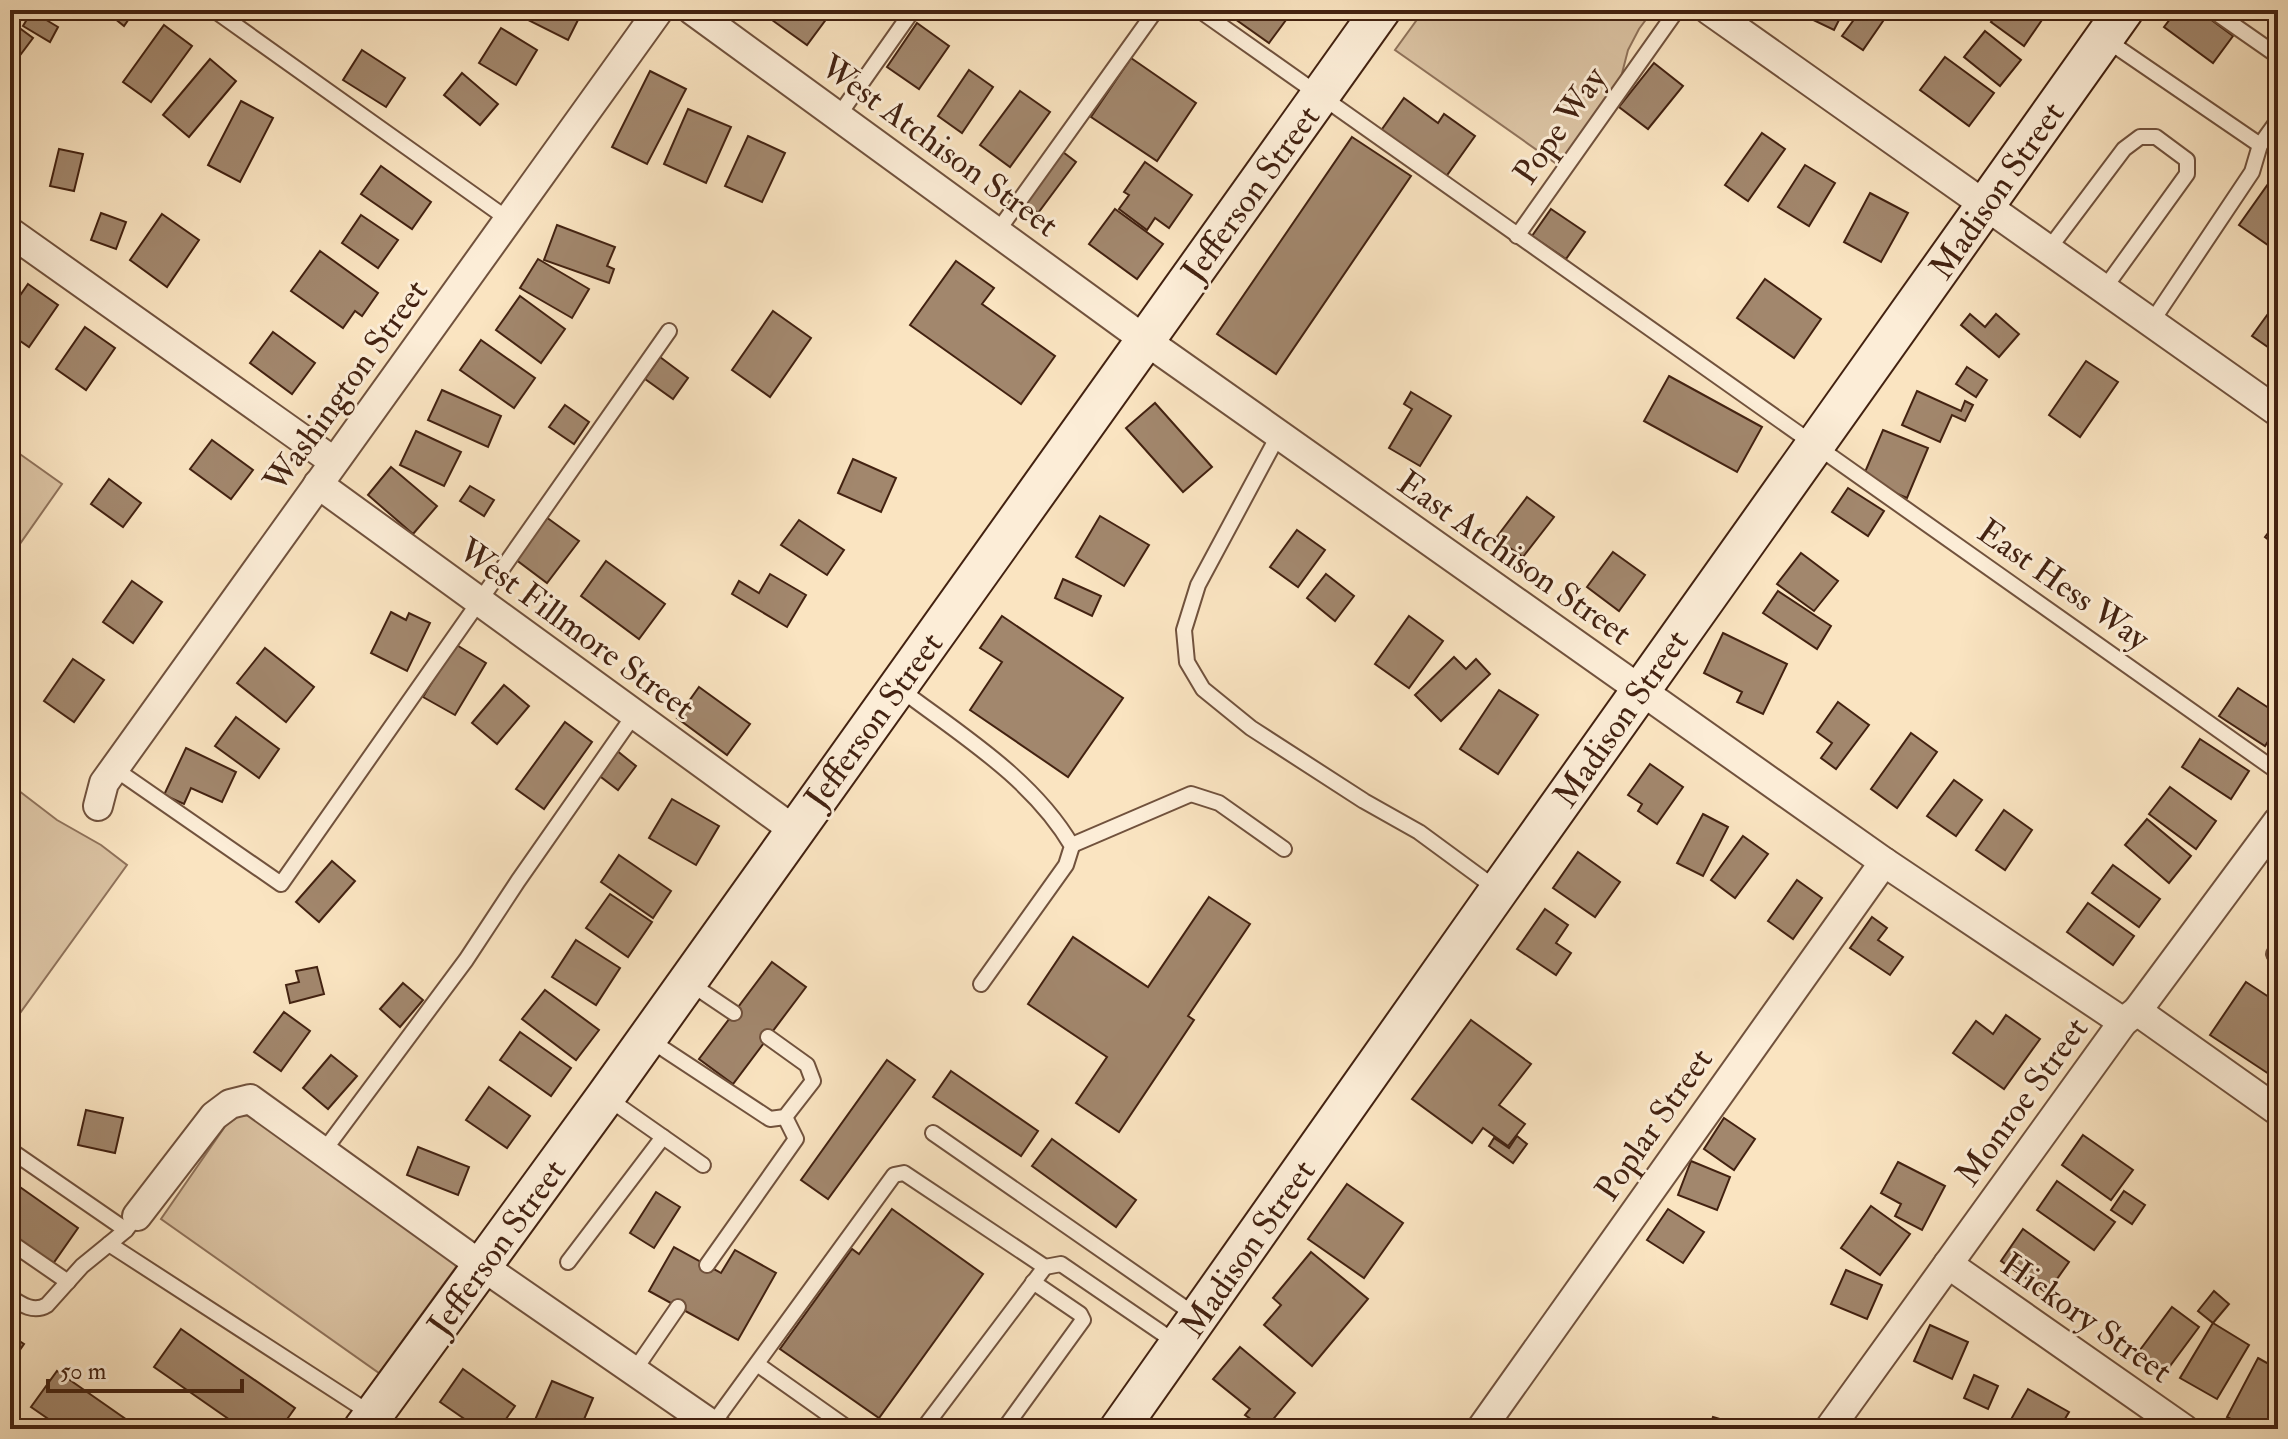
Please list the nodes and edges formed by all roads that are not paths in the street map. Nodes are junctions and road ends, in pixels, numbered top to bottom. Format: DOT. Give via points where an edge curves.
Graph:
graph roads {
  1 [pos="214,10"];
  2 [pos="659,10"];
  3 [pos="692,10"];
  4 [pos="913,10"];
  5 [pos="1156,10"];
  6 [pos="1199,10"];
  7 [pos="1381,10"];
  8 [pos="1677,10"];
  9 [pos="1709,10"];
  10 [pos="2212,10"];
  11 [pos="2114,24"];
  12 [pos="2278,56"];
  13 [pos="1319,96"];
  14 [pos="839,115"];
  15 [pos="2278,120"];
  16 [pos="2260,145"];
  17 [pos="1986,205"];
  18 [pos="509,220"];
  19 [pos="10,232"];
  20 [pos="997,232"];
  21 [pos="1517,236"];
  22 [pos="2048,250"];
  23 [pos="2104,289"];
  24 [pos="2151,323"];
  25 [pos="669,331"];
  26 [pos="1145,340"];
  27 [pos="2278,412"];
  28 [pos="1279,434"];
  29 [pos="1815,445"];
  30 [pos="326,472"];
  31 [pos="480,602"];
  32 [pos="897,687"];
  33 [pos="1641,690"];
  34 [pos="634,715"];
  35 [pos="115,769"];
  36 [pos="2278,772"];
  37 [pos="98,806"];
  38 [pos="2278,821"];
  39 [pos="794,830"];
  40 [pos="1072,845"];
  41 [pos="1284,849"];
  42 [pos="1884,862"];
  43 [pos="1499,890"];
  44 [pos="2278,948"];
  45 [pos="2278,957"];
  46 [pos="686,981"];
  47 [pos="981,984"];
  48 [pos="734,1013"];
  49 [pos="2130,1016"];
  50 [pos="646,1037"];
  51 [pos="768,1037"];
  52 [pos="606,1096"];
  53 [pos="2278,1111"];
  54 [pos="785,1117"];
  55 [pos="933,1133"];
  56 [pos="663,1137"];
  57 [pos="10,1150"];
  58 [pos="323,1152"];
  59 [pos="703,1165"];
  60 [pos="131,1223"];
  61 [pos="10,1242"];
  62 [pos="109,1244"];
  63 [pos="568,1262"];
  64 [pos="1948,1264"];
  65 [pos="707,1265"];
  66 [pos="482,1266"];
  67 [pos="1045,1267"];
  68 [pos="68,1282"];
  69 [pos="1033,1282"];
  70 [pos="10,1297"];
  71 [pos="678,1307"];
  72 [pos="1189,1331"];
  73 [pos="757,1364"];
  74 [pos="634,1371"];
  75 [pos="368,1422"];
  76 [pos="715,1427"];
  77 [pos="849,1429"];
  78 [pos="923,1429"];
  79 [pos="1004,1429"];
  80 [pos="1119,1429"];
  81 [pos="1481,1429"];
  82 [pos="1829,1429"];
  83 [pos="2184,1429"];
  1 -- 18 [label="lane"];
  2 -- 18 [label="street, Washington Street"];
  3 -- 14 [label="street, West Atchison Street"];
  4 -- 14 [label="lane"];
  5 -- 20 [label="lane"];
  6 -- 13 [label="lane, East Hess Way"];
  7 -- 13 [label="street, Jefferson Street"];
  8 -- 21 [label="lane, Pope Way"];
  9 -- 17 [label="street"];
  10 -- 12 [label="lane"];
  11 -- 16 [label="lane"];
  11 -- 17 [label="street, Madison Street"];
  13 -- 21 [label="lane, East Hess Way"];
  13 -- 26 [label="street, Jefferson Street"];
  14 -- 20 [label="street, West Atchison Street"];
  15 -- 16 [label="lane"];
  16 -- 24 [label="lane" via="2252,172"];
  17 -- 22 [label="street"];
  17 -- 29 [label="street, Madison Street"];
  18 -- 30 [label="street, Washington Street"];
  19 -- 30 [label="street, West Fillmore Street"];
  20 -- 26 [label="street, West Atchison Street"];
  21 -- 29 [label="lane, East Hess Way"];
  22 -- 23 [label="street"];
  22 -- 23 [label="lane" via="2124,149 2140,137 2156,137 2187,160 2187,174"];
  23 -- 24 [label="street"];
  24 -- 27 [label="street"];
  25 -- 31 [label="lane"];
  26 -- 28 [label="street, East Atchison Street"];
  26 -- 32 [label="street, Jefferson Street"];
  28 -- 33 [label="street, East Atchison Street"];
  28 -- 43 [label="lane" via="1198,585 1184,630 1187,662 1203,689 1251,728 1419,832"];
  29 -- 33 [label="street, Madison Street"];
  29 -- 36 [label="lane, East Hess Way"];
  30 -- 31 [label="street, West Fillmore Street"];
  30 -- 35 [label="street, Washington Street"];
  31 -- 34 [label="street, West Fillmore Street"];
  31 -- 35 [label="lane" via="281,884"];
  32 -- 39 [label="street, Jefferson Street"];
  32 -- 40 [label="lane" via="1004,767"];
  33 -- 42 [label="street, East Atchison Street"];
  33 -- 43 [label="street, Madison Street"];
  34 -- 39 [label="street, West Fillmore Street"];
  34 -- 58 [label="lane" via="466,960"];
  35 -- 37 [label="street, Washington Street" via="104,783"];
  38 -- 49 [label="street, Monroe Street"];
  39 -- 46 [label="street, Jefferson Street"];
  40 -- 41 [label="lane" via="1191,794 1219,803"];
  40 -- 47 [label="lane" via="1066,865"];
  42 -- 49 [label="street, East Atchison Street"];
  42 -- 81 [label="street, Poplar Street"];
  43 -- 72 [label="street, Madison Street"];
  44 -- 45 [label="lane"];
  46 -- 48 [label="lane"];
  46 -- 50 [label="street, Jefferson Street"];
  49 -- 53 [label="street, East Atchison Street"];
  49 -- 64 [label="street, Monroe Street"];
  50 -- 52 [label="street, Jefferson Street"];
  50 -- 54 [label="lane" via="770,1119"];
  51 -- 54 [label="lane" via="807,1065 813,1081"];
  52 -- 56 [label="lane"];
  52 -- 66 [label="street, Jefferson Street"];
  54 -- 65 [label="lane" via="796,1139"];
  55 -- 72 [label="lane"];
  56 -- 59 [label="lane"];
  56 -- 63 [label="lane"];
  57 -- 60 [label="lane"];
  58 -- 60 [label="street" via="250,1099 230,1104 214,1116"];
  58 -- 66 [label="street"];
  60 -- 62 [label="lane"];
  61 -- 68 [label="lane"];
  62 -- 68 [label="lane"];
  62 -- 75 [label="lane"];
  64 -- 82 [label="street, Monroe Street"];
  64 -- 83 [label="street, Hickory Street"];
  66 -- 74 [label="street"];
  66 -- 75 [label="street, Jefferson Street"];
  67 -- 69 [label="lane"];
  67 -- 72 [label="lane" via="1061,1264"];
  67 -- 73 [label="lane" via="904,1173 894,1175"];
  68 -- 70 [label="lane" via="40,1310"];
  69 -- 78 [label="lane"];
  69 -- 79 [label="lane" via="1083,1320"];
  71 -- 74 [label="lane"];
  72 -- 80 [label="street, Madison Street"];
  73 -- 76 [label="lane"];
  73 -- 77 [label="lane"];
  74 -- 76 [label="street"];
}
